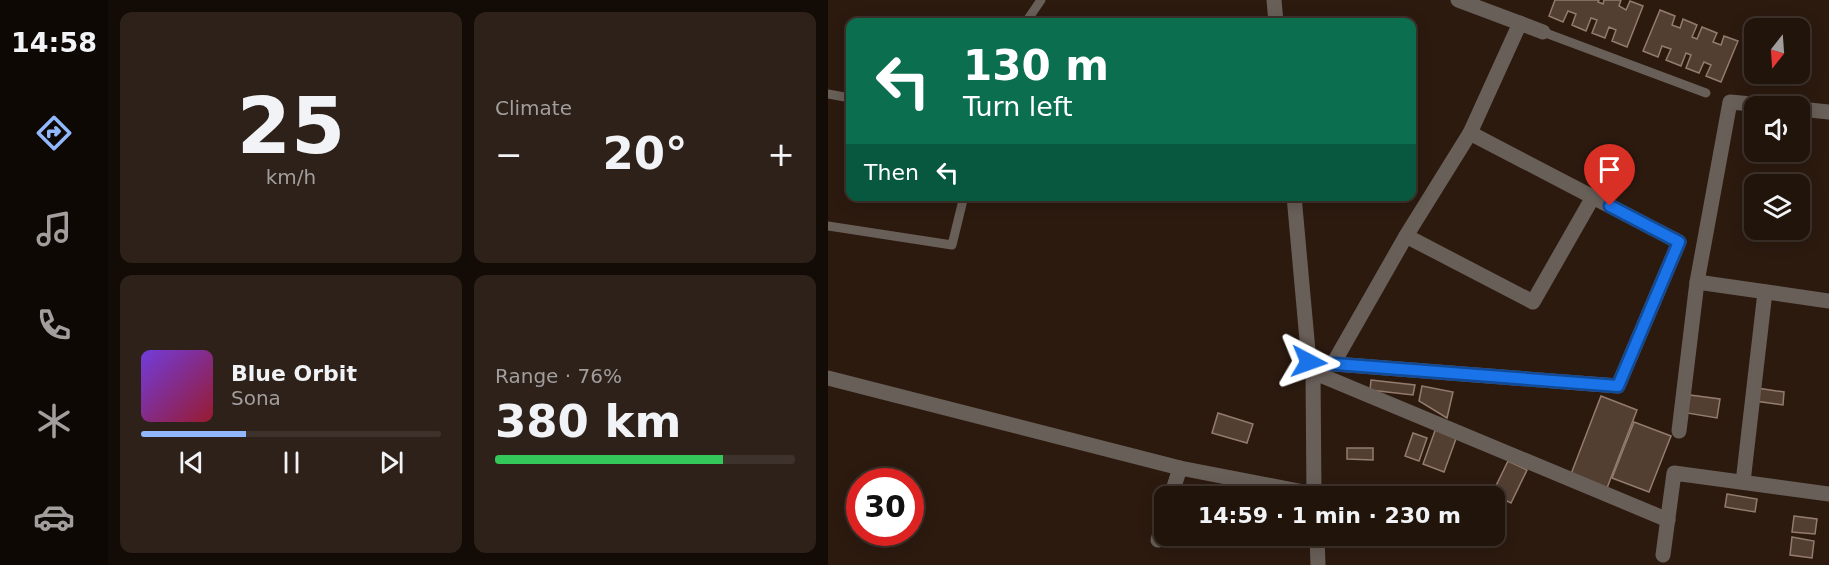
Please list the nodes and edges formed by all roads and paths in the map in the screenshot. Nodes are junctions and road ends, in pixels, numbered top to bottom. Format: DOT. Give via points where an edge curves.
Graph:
graph roads {
  1 [pos="1041,0"];
  2 [pos="1274,0"];
  3 [pos="1458,0"];
  4 [pos="1029,18"];
  5 [pos="1276,18"];
  6 [pos="1520,23"];
  7 [pos="1543,32"];
  8 [pos="1706,93"];
  9 [pos="828,94"];
  10 [pos="846,97"];
  11 [pos="1744,103"];
  12 [pos="1810,110"];
  13 [pos="1829,112"];
  14 [pos="1470,133"];
  15 [pos="1593,197"];
  16 [pos="963,201"];
  17 [pos="1294,201"];
  18 [pos="828,226"];
  19 [pos="1406,236"];
  20 [pos="1697,282"];
  21 [pos="1765,292"];
  22 [pos="1829,301"];
  23 [pos="1333,364"];
  24 [pos="1311,367"];
  25 [pos="828,378"];
  26 [pos="1679,431"];
  27 [pos="1180,468"];
  28 [pos="1743,482"];
  29 [pos="1175,486"];
  30 [pos="1266,486"];
  31 [pos="1314,486"];
  32 [pos="1829,494"];
  33 [pos="1668,520"];
  34 [pos="1317,546"];
  35 [pos="1663,555"];
  36 [pos="1318,565"];
  1 -- 4 [label="lane"];
  2 -- 5 [label="street"];
  3 -- 6 [label="street"];
  6 -- 7 [label="street"];
  6 -- 14 [label="street"];
  7 -- 8 [label="lane"];
  9 -- 10 [label="lane"];
  11 -- 20 [label="street" via="1730,102"];
  12 -- 13 [label="street"];
  14 -- 15 [label="street"];
  14 -- 19 [label="street"];
  15 -- 19 [label="street" via="1533,302"];
  15 -- 23 [label="street" via="1679,242 1618,386"];
  16 -- 18 [label="lane" via="952,244"];
  17 -- 24 [label="street"];
  19 -- 23 [label="street"];
  20 -- 21 [label="street"];
  20 -- 26 [label="street"];
  21 -- 22 [label="street"];
  21 -- 28 [label="street"];
  23 -- 24 [label="street"];
  24 -- 31 [label="street"];
  24 -- 33 [label="street"];
  25 -- 27 [label="street"];
  27 -- 29 [label="street"];
  27 -- 30 [label="street"];
  28 -- 32 [label="street"];
  28 -- 33 [label="street" via="1674,472"];
  33 -- 35 [label="street"];
  34 -- 36 [label="street"];
}
